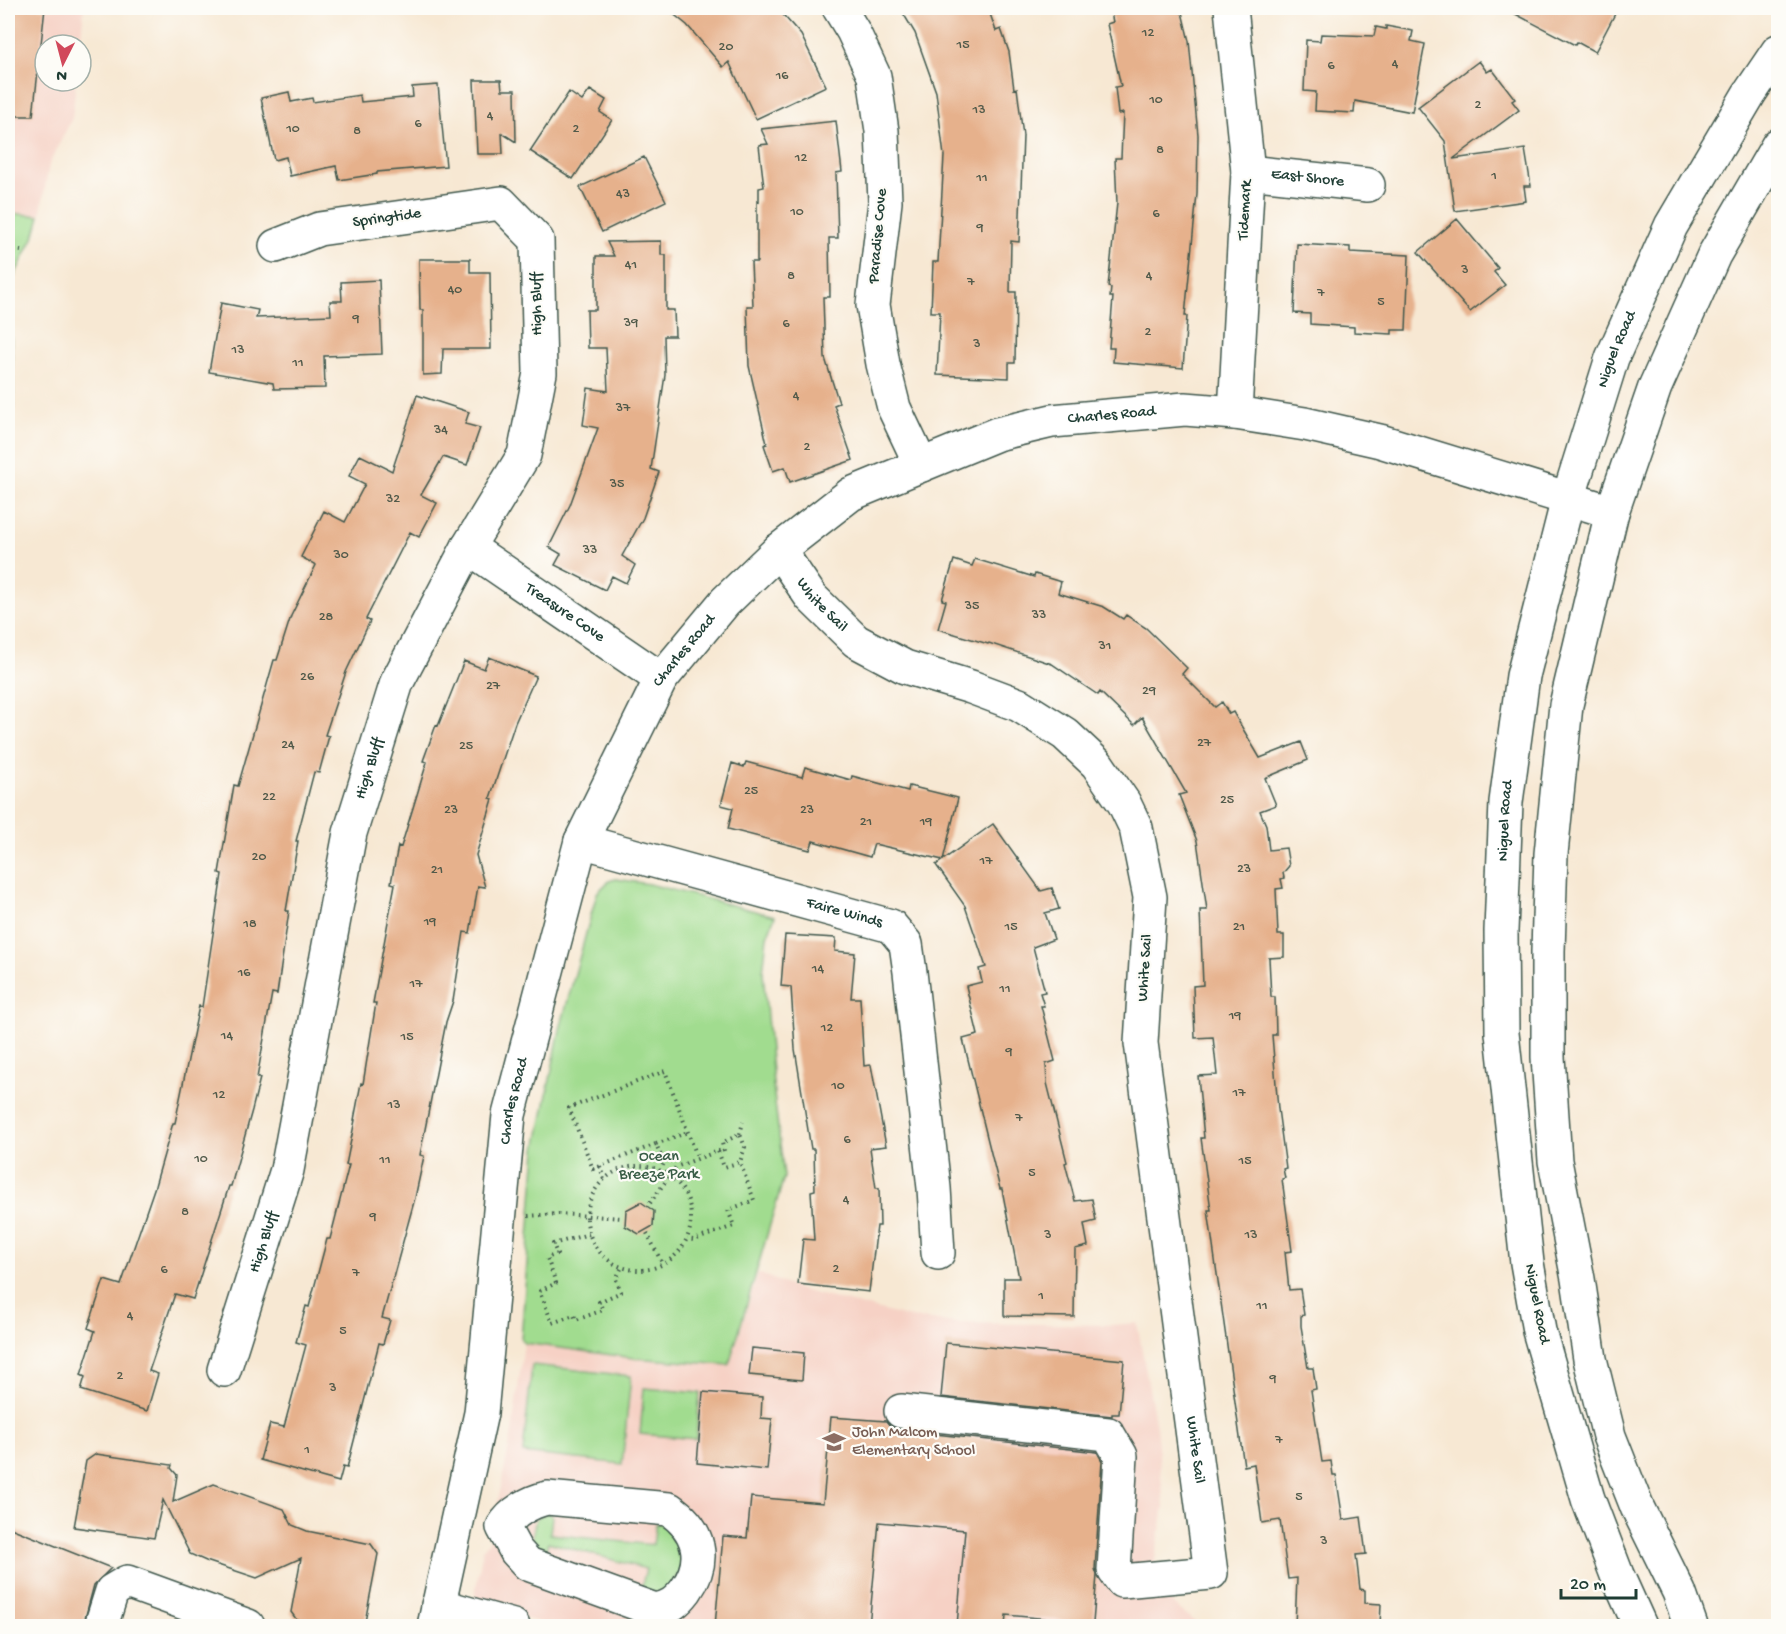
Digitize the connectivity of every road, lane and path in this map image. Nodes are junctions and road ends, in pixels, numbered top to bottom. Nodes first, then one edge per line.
1 (839, 8) edge
2 (1231, 8) edge
3 (1779, 51) edge
4 (1779, 145) edge
5 (1248, 172) junction
6 (1368, 185) dead end
7 (501, 203) joint
8 (276, 246) dead end
9 (8, 249) edge
10 (21, 251) dead end
11 (1235, 413) junction
12 (921, 465) junction
13 (1568, 499) junction
14 (1612, 512) junction
15 (468, 547) junction
16 (778, 550) junction
17 (661, 679) junction
18 (581, 841) junction
19 (743, 1122) dead end
20 (688, 1132) junction
21 (740, 1134) junction
22 (656, 1144) junction
23 (718, 1151) junction
24 (698, 1159) junction
25 (740, 1162) junction
26 (600, 1166) junction
27 (660, 1171) junction
28 (668, 1175) junction
29 (604, 1180) junction
30 (650, 1203) dead end
31 (527, 1216) dead end
32 (586, 1216) junction
33 (622, 1218) dead end
34 (647, 1233) dead end
35 (589, 1234) junction
36 (687, 1239) junction
37 (938, 1253) dead end
38 (663, 1265) junction
39 (622, 1267) junction
40 (224, 1370) dead end
41 (901, 1411) dead end
42 (457, 1521) junction
43 (503, 1527) junction
44 (447, 1615) edge
45 (101, 1626) edge
46 (248, 1626) edge
47 (513, 1626) edge
48 (1640, 1626) edge
49 (1691, 1626) edge

1 - 12 street, Paradise Cove
2 - 5 street, Tidemark
3 - 13 street, Niguel Road
4 - 14 street
5 - 6 street, East Shore
5 - 11 street, Tidemark
7 - 8 street, Springtide
7 - 15 street, High Bluff
9 - 10 path
11 - 12 street, Charles Road
11 - 13 street, Charles Road
12 - 16 street, Charles Road
13 - 14 street, Charles Road
13 - 48 street, Niguel Road
14 - 49 street
15 - 17 street, Treasure Cove
15 - 40 street, High Bluff
16 - 17 street, Charles Road
16 - 41 street, White Sail
17 - 18 street, Charles Road
18 - 37 street, Faire Winds
18 - 42 street, Charles Road
19 - 21 path
20 - 22 path
20 - 24 path
20 - 26 path
21 - 23 path
21 - 25 path
22 - 26 path
22 - 27 path
23 - 24 path
23 - 25 path
24 - 28 path
25 - 36 path
26 - 29 path
27 - 28 path
27 - 29 path
28 - 30 path
28 - 36 path
29 - 32 path
31 - 32 path
32 - 33 path
32 - 35 path
34 - 38 path
35 - 39 path
35 - 39 path
36 - 38 path
38 - 39 path
42 - 43 street
42 - 44 street, Charles Road
43 - 43 street
44 - 47 street
45 - 46 street

